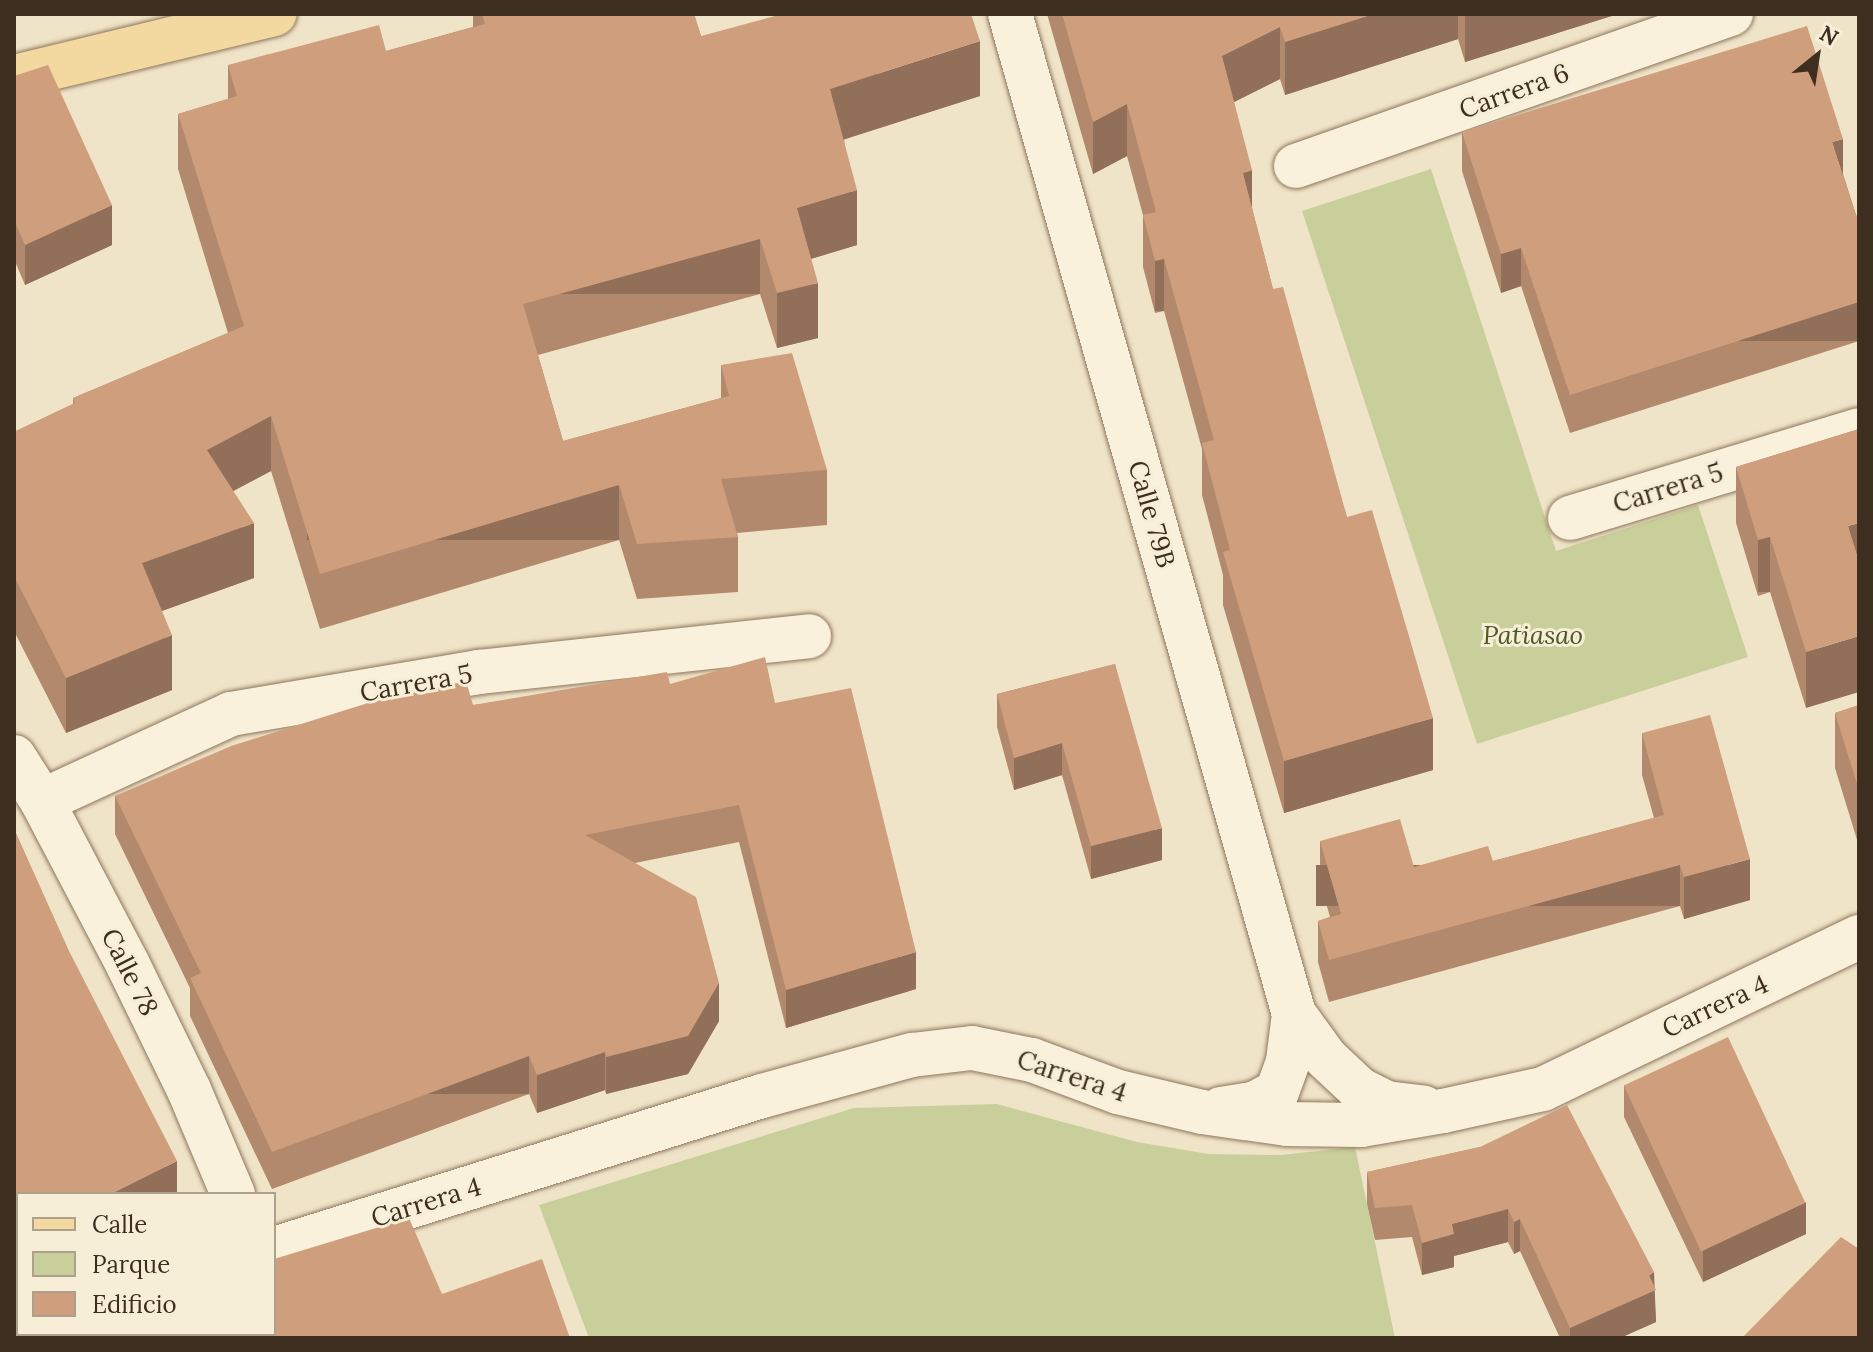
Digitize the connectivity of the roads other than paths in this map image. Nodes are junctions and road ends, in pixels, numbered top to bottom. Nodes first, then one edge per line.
1 (274, 14) edge
2 (1010, 14) edge
3 (1731, 14) edge
4 (14, 77) edge
5 (1296, 166) dead end
6 (1859, 430) edge
7 (1570, 518) dead end
8 (809, 636) dead end
9 (14, 757) edge
10 (42, 801) junction
11 (1859, 937) edge
12 (1294, 1014) junction
13 (1443, 1111) junction
14 (1202, 1112) junction
15 (232, 1192) edge
16 (276, 1248) edge

1 - 4 main road
2 - 12 street, Calle 79B
3 - 5 street, Carrera 6
6 - 7 street, Carrera 5
8 - 10 street, Carrera 5
9 - 10 street, Calle 78
10 - 15 street, Calle 78
11 - 13 street, Carrera 4
12 - 13 street, Calle 79B
12 - 14 street, Calle 79B
13 - 14 street, Carrera 4
14 - 16 street, Carrera 4

